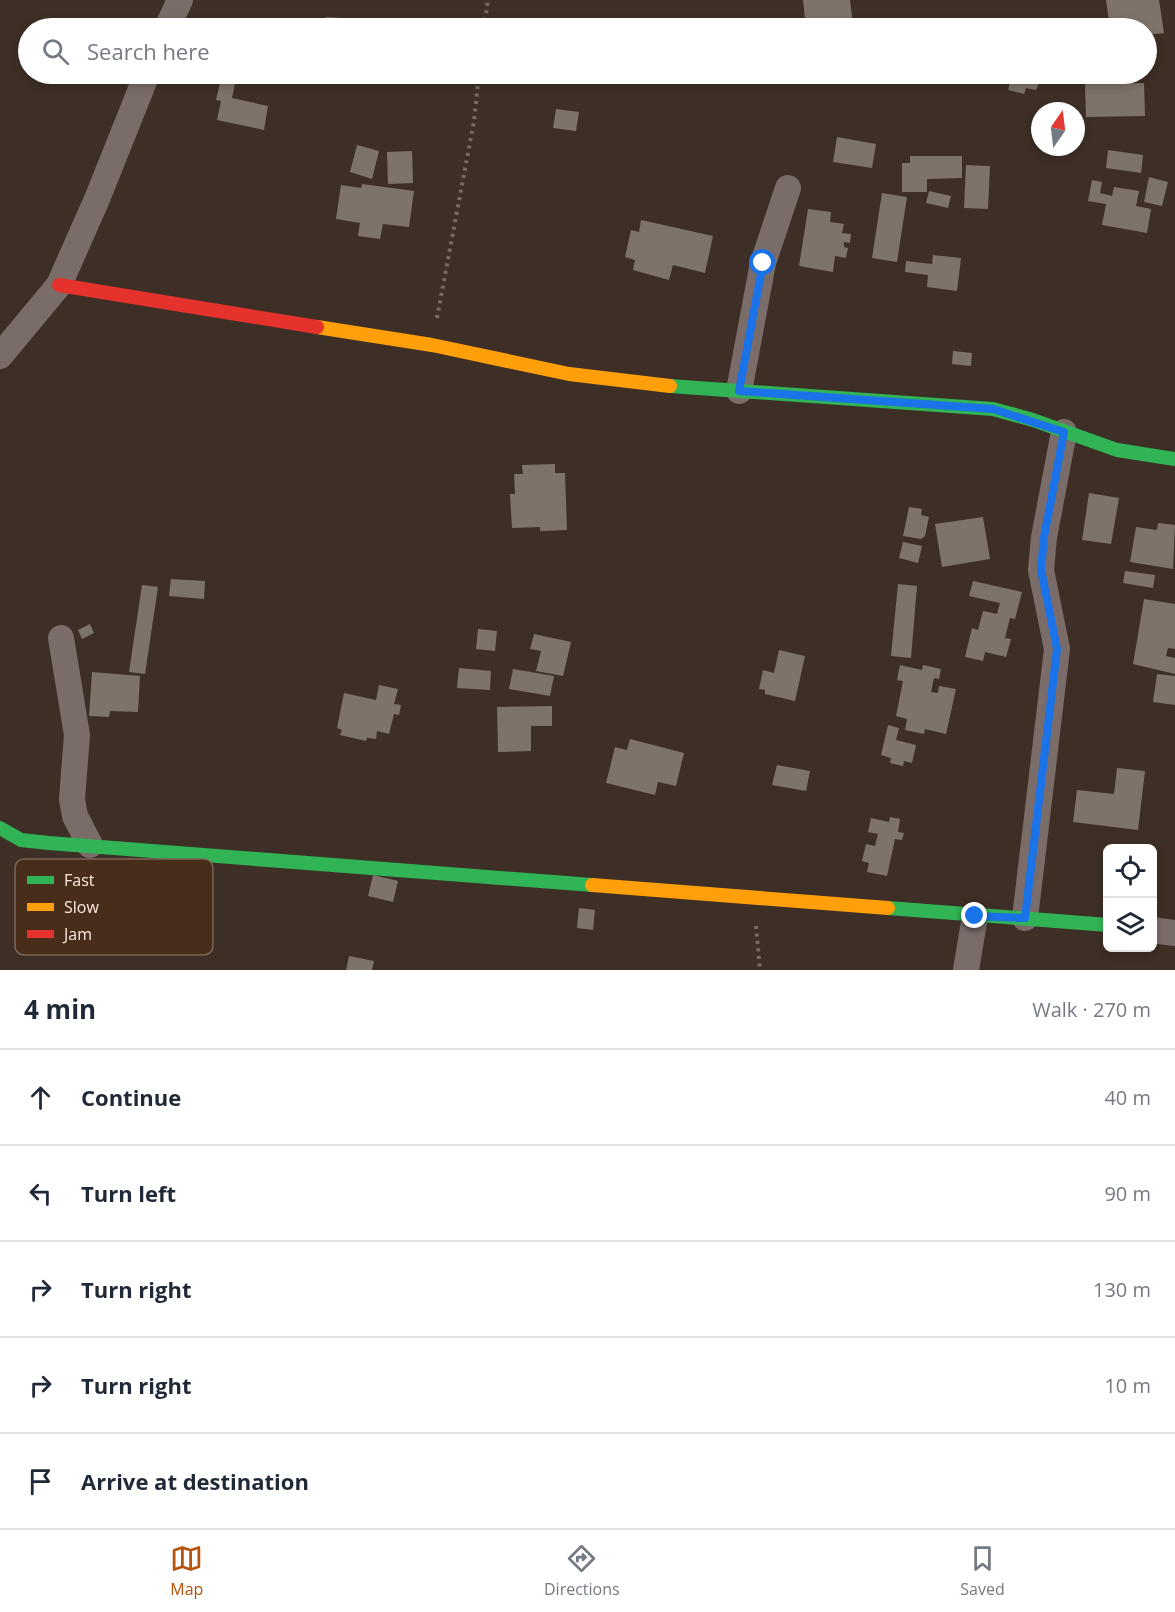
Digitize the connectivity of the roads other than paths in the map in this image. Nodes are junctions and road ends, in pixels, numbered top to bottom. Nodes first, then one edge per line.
1 (180, 0) edge
2 (172, 18) edge
3 (143, 84) edge
4 (788, 188) dead end
5 (59, 285) junction
6 (0, 356) edge
7 (739, 391) junction
8 (1064, 432) junction
9 (1175, 459) edge
10 (61, 638) dead end
11 (0, 828) edge
12 (90, 845) junction
13 (975, 916) junction
14 (1025, 918) junction
15 (1103, 925) edge
16 (1157, 931) edge
17 (1175, 933) edge
18 (966, 970) edge

1 - 2 street
3 - 5 street
4 - 7 street
5 - 6 street
5 - 7 street
7 - 8 street
8 - 9 street
8 - 14 street
10 - 12 street
11 - 12 street
12 - 13 street
13 - 14 street
13 - 18 street
14 - 15 street
16 - 17 street

